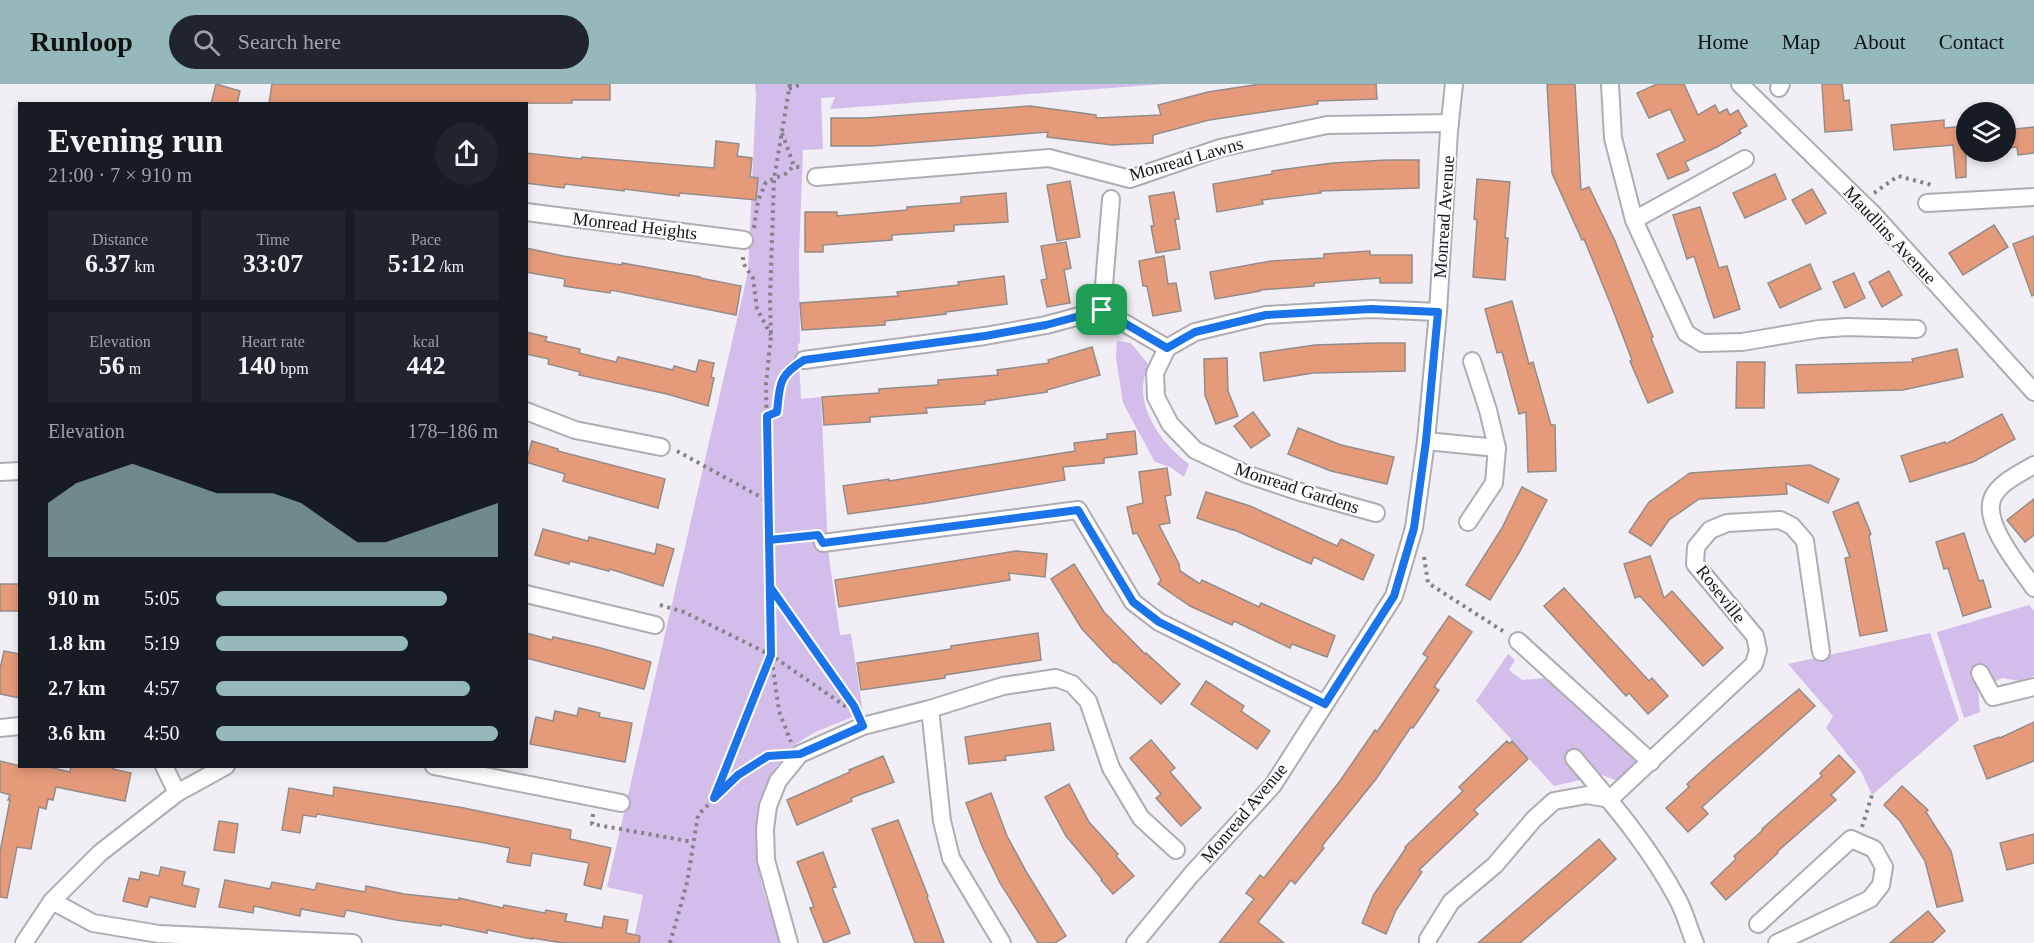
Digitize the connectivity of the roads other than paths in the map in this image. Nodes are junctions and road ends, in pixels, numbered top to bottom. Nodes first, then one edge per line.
1 (1454, 84) edge
2 (1610, 84) edge
3 (1740, 84) edge
4 (1450, 123) junction
5 (1745, 159) dead end
6 (816, 177) road end
7 (2034, 197) edge
8 (1111, 199) dead end
9 (1927, 202) dead end
10 (528, 212) edge
11 (1634, 220) junction
12 (744, 246) road end
13 (1102, 310) junction
14 (1438, 312) junction
15 (1917, 329) dead end
16 (1167, 348) junction
17 (804, 360) road end
18 (1472, 361) dead end
19 (2034, 392) edge
20 (528, 412) edge
21 (1426, 441) junction
22 (662, 447) road end
23 (1497, 448) junction
24 (2034, 465) edge
25 (18, 471) edge
26 (0, 472) edge
27 (1376, 513) dead end
28 (1467, 522) dead end
29 (823, 543) road end
30 (2034, 588) edge
31 (528, 594) edge
32 (655, 625) dead end
33 (1518, 641) road end
34 (1821, 652) dead end
35 (1980, 673) dead end
36 (2034, 687) edge
37 (1325, 704) junction
38 (930, 709) junction
39 (18, 726) edge
40 (0, 728) edge
41 (1574, 758) dead end
42 (1651, 762) junction
43 (165, 768) edge
44 (222, 768) edge
45 (444, 768) edge
46 (177, 793) junction
47 (1610, 799) junction
48 (621, 802) dead end
49 (1176, 850) dead end
50 (52, 901) junction
51 (1758, 924) dead end
52 (217, 940) edge
53 (24, 943) edge
54 (353, 943) edge
55 (789, 943) edge
56 (1002, 943) edge
57 (1135, 943) edge
58 (1428, 943) edge
59 (1695, 943) edge
60 (1778, 943) edge

1 - 4 street, Monread Avenue
2 - 11 street
3 - 19 street, Maudlins Avenue
4 - 6 street, Monread Lawns
4 - 14 street, Monread Avenue
5 - 11 street
7 - 9 street
8 - 13 street
10 - 12 street, Monread Heights
11 - 15 street
13 - 16 street
13 - 17 street
14 - 16 street
14 - 21 street, Monread Avenue
16 - 27 street, Monread Gardens
18 - 23 street
20 - 22 street
21 - 23 street
21 - 37 street, Monread Avenue
23 - 28 street
24 - 30 street
25 - 26 street
29 - 37 street
31 - 32 street
33 - 42 street
34 - 42 street, Roseville
35 - 36 street
37 - 57 street, Monread Avenue
38 - 49 street
38 - 55 street
38 - 56 street
39 - 40 street
41 - 47 street
42 - 47 street, Roseville
43 - 46 street
44 - 46 street
45 - 48 street
46 - 50 street
47 - 58 street
47 - 59 street
50 - 52 street
50 - 53 street
51 - 60 street
52 - 54 street

